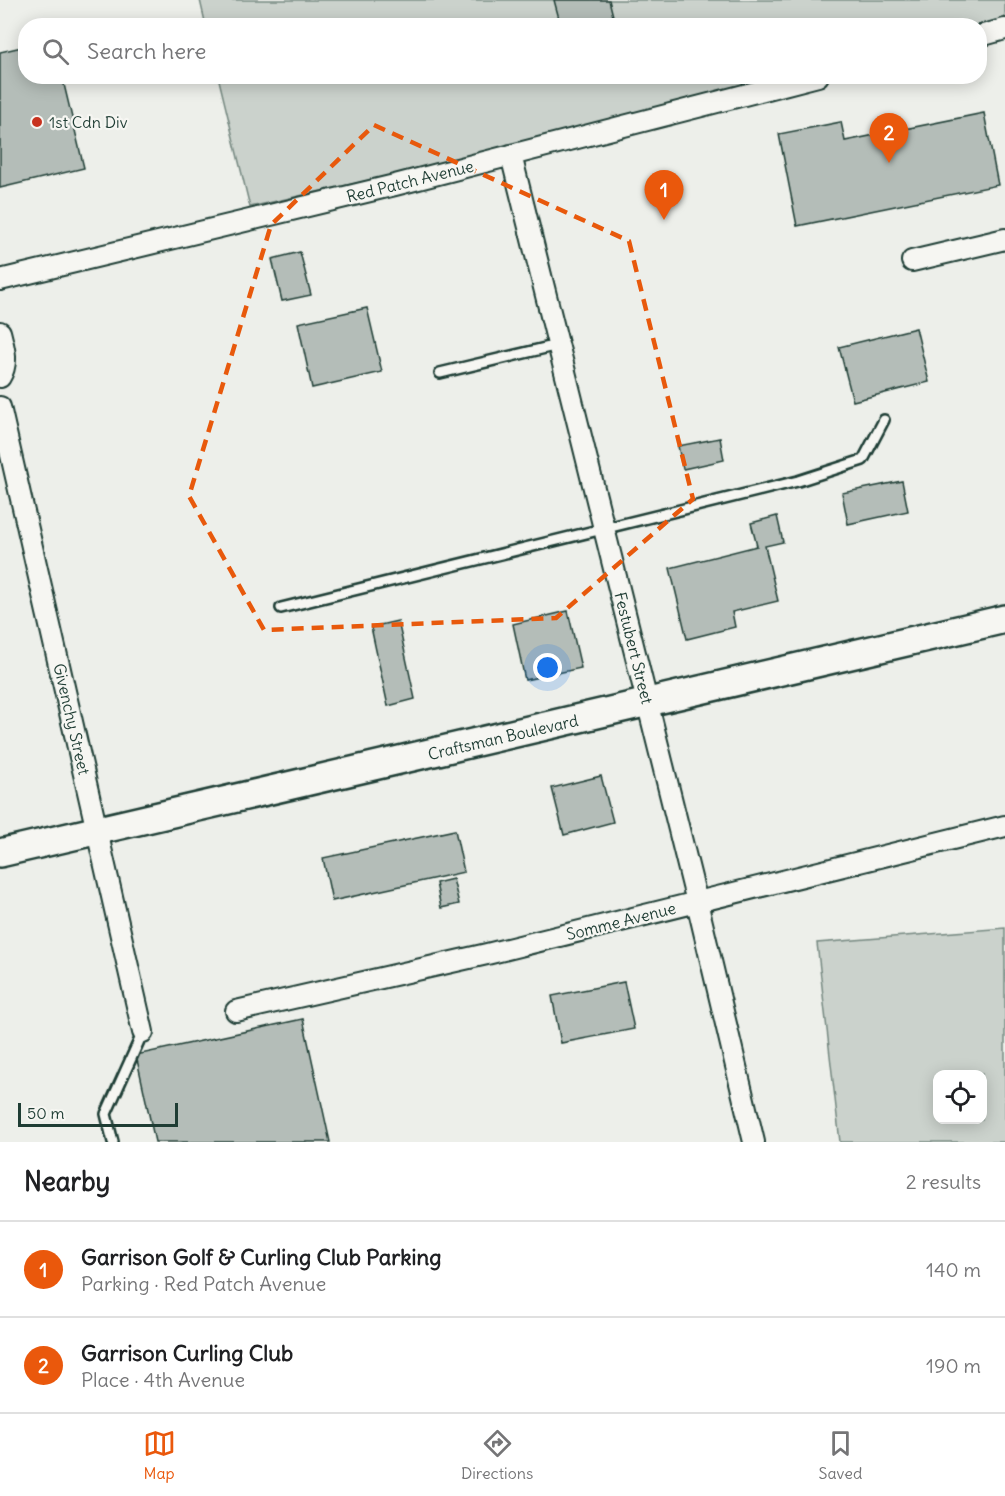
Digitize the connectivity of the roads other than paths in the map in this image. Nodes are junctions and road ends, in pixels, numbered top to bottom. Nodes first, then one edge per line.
1 (1005, 29) edge
2 (987, 34) edge
3 (787, 84) edge
4 (511, 155) junction
5 (1005, 239) edge
6 (912, 261) dead end
7 (0, 280) edge
8 (0, 332) edge
9 (558, 345) junction
10 (440, 373) dead end
11 (0, 377) edge
12 (0, 407) edge
13 (884, 420) dead end
14 (604, 529) junction
15 (281, 608) dead end
16 (1005, 619) edge
17 (647, 703) junction
18 (1005, 825) edge
19 (98, 830) junction
20 (0, 853) edge
21 (697, 902) junction
22 (236, 1011) dead end
23 (143, 1032) joint
24 (113, 1142) edge
25 (754, 1142) edge

1 - 2 street
3 - 4 street, Red Patch Avenue
4 - 7 street, Red Patch Avenue
4 - 9 street, Festubert Street
5 - 6 street
8 - 11 street
9 - 10 lane
9 - 14 street, Festubert Street
12 - 19 street, Givenchy Street
13 - 14 lane
14 - 15 lane
14 - 17 street, Festubert Street
16 - 17 street, Craftsman Boulevard
17 - 19 street, Craftsman Boulevard
17 - 21 street, Festubert Street
18 - 21 street, Somme Avenue
19 - 20 street, Craftsman Boulevard
19 - 23 street, Givenchy Street
21 - 22 street, Somme Avenue
21 - 25 street, Festubert Street
23 - 24 lane

